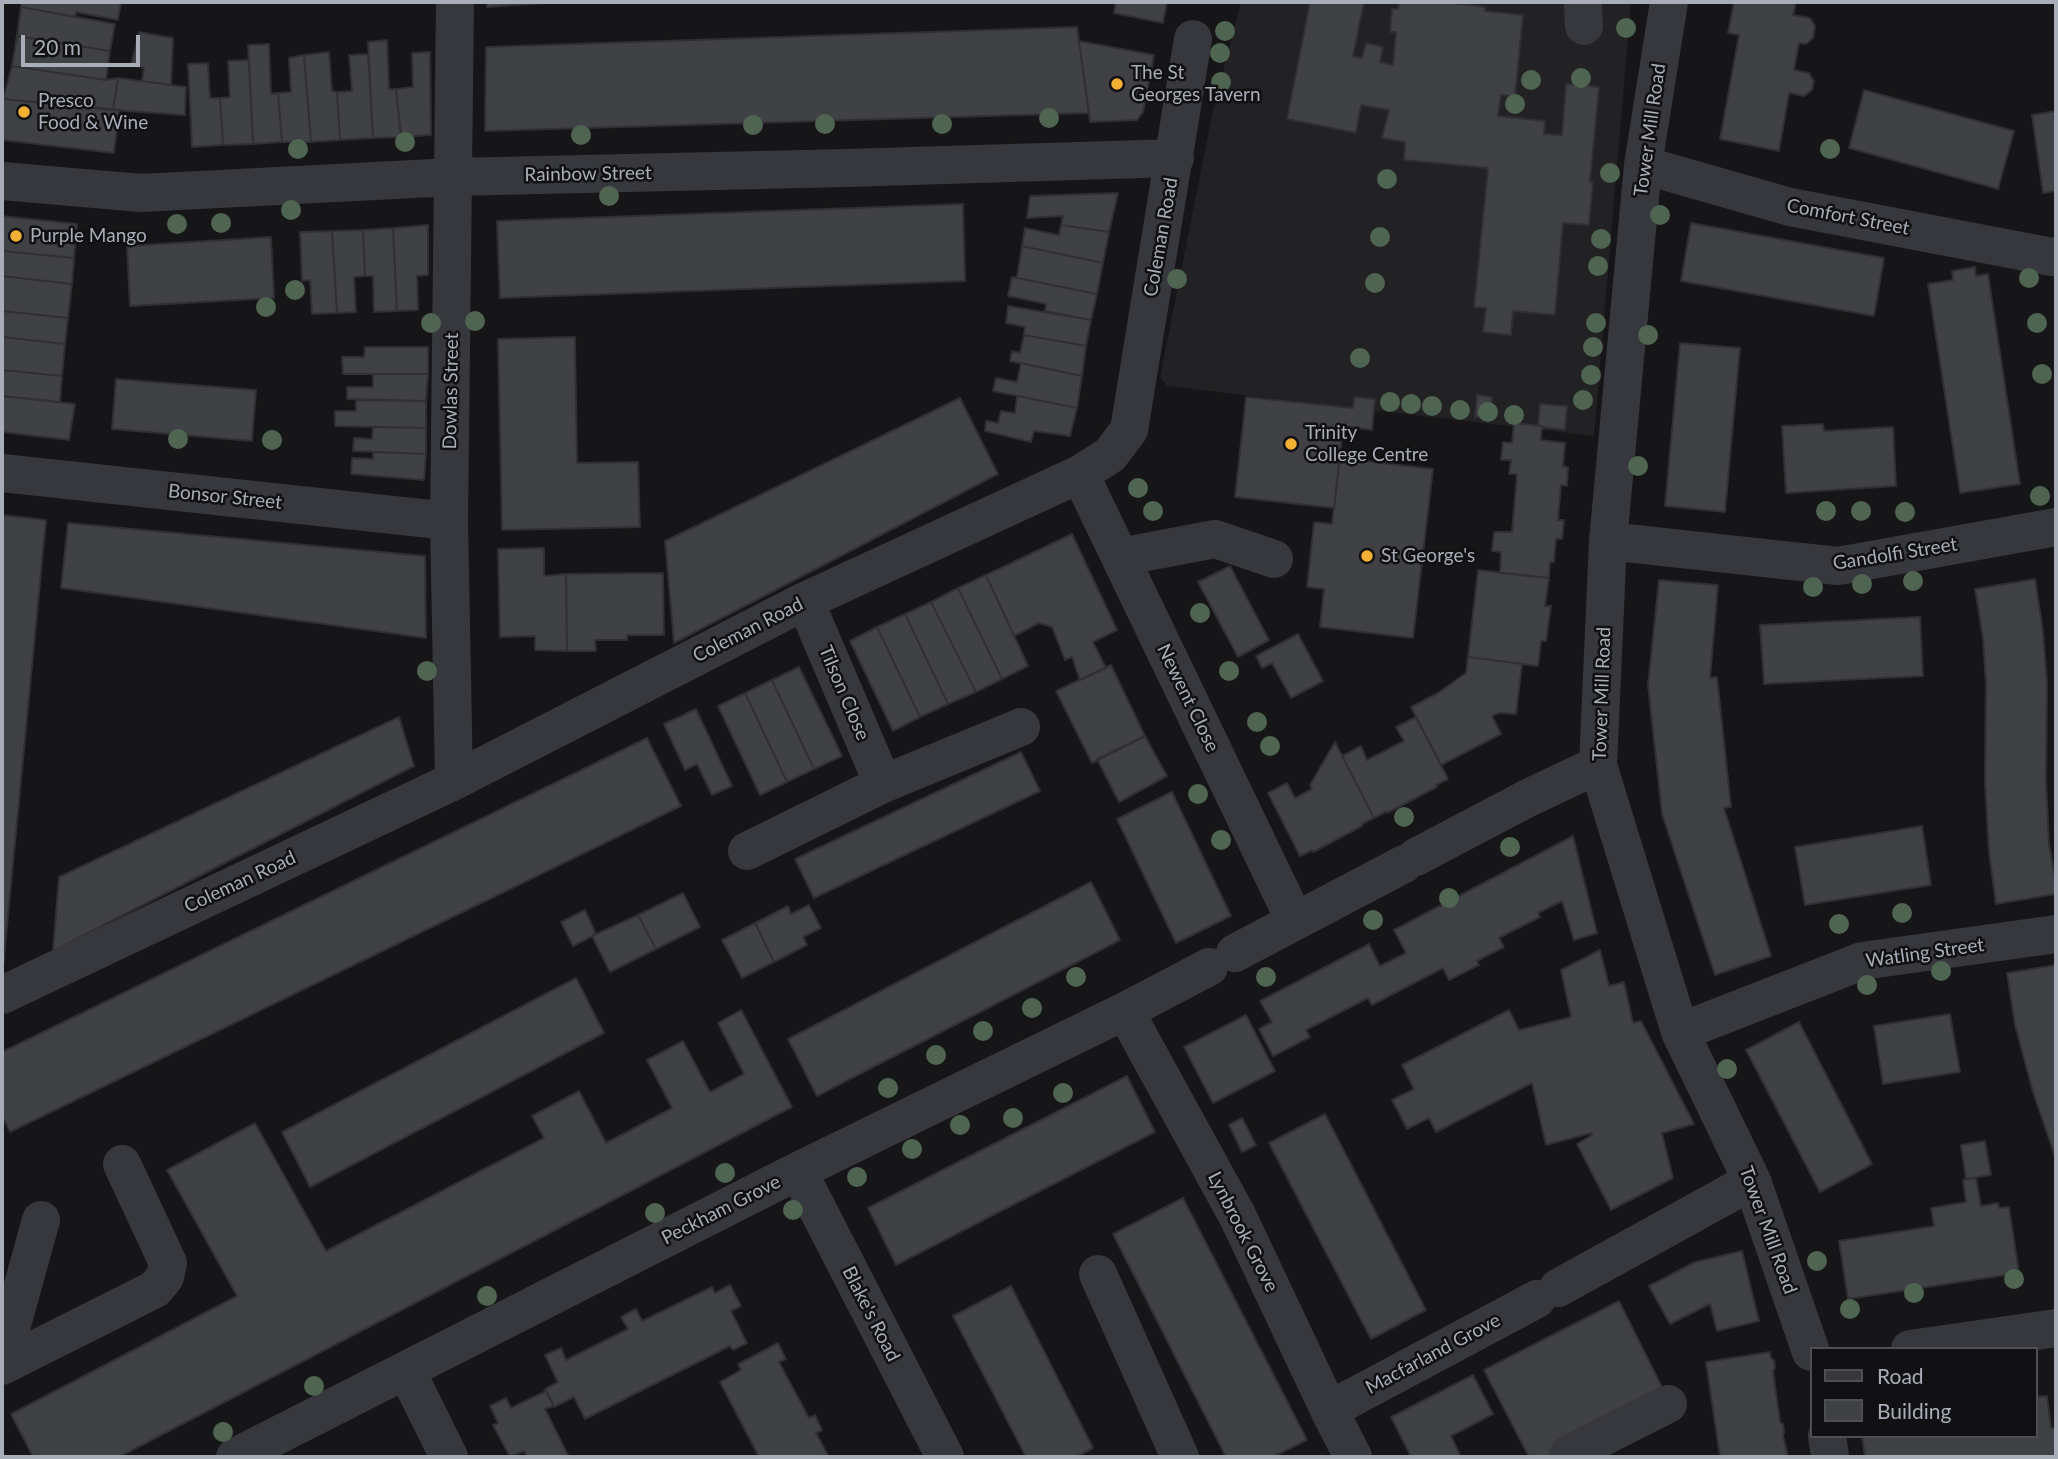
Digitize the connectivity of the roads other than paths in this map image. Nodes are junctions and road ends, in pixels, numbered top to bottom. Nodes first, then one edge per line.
1 (455, 2) edge
2 (1669, 2) edge
3 (1193, 38) dead end
4 (1175, 158) junction
5 (1643, 165) junction
6 (453, 177) junction
7 (2, 181) edge
8 (2055, 266) edge
9 (2, 473) edge
10 (1080, 474) junction
11 (449, 521) junction
12 (2056, 527) edge
13 (1608, 541) junction
14 (1120, 557) junction
15 (1274, 559) dead end
16 (805, 601) junction
17 (1021, 727) dead end
18 (1598, 765) junction
19 (454, 781) junction
20 (883, 784) junction
21 (747, 851) dead end
22 (1296, 921) junction
23 (2056, 934) edge
24 (2, 996) edge
25 (1125, 1011) junction
26 (1680, 1032) junction
27 (122, 1164) dead end
28 (798, 1171) junction
29 (1752, 1181) junction
30 (41, 1220) dead end
31 (1098, 1275) dead end
32 (2056, 1328) edge
33 (1924, 1347) edge
34 (1810, 1349) edge
35 (2, 1364) edge
36 (406, 1370) junction
37 (1668, 1404) dead end
38 (1329, 1410) junction
39 (1827, 1438) edge
40 (235, 1457) edge
41 (449, 1457) edge
42 (945, 1457) edge
43 (1180, 1457) edge
44 (1353, 1457) edge
45 (1567, 1457) edge
46 (1830, 1457) edge

1 - 6 street, Dowlas Street
2 - 5 street, Tower Mill Road
3 - 4 street, Coleman Road
4 - 6 street, Rainbow Street
4 - 10 street, Coleman Road
5 - 8 street, Comfort Street
5 - 13 street, Tower Mill Road
6 - 7 street, Rainbow Street
6 - 11 street, Dowlas Street
9 - 11 street, Bonsor Street
10 - 14 street, Newent Close
10 - 16 street, Coleman Road
11 - 19 street, Dowlas Street
12 - 13 street, Gandolfi Street
13 - 18 street, Tower Mill Road
14 - 15 street
14 - 22 street, Newent Close
16 - 19 street, Coleman Road
16 - 20 street, Tilson Close
17 - 20 street
18 - 22 street
18 - 26 street, Tower Mill Road
19 - 24 street, Coleman Road
20 - 21 street
22 - 25 street, Peckham Grove
23 - 26 street, Watling Street
25 - 28 street, Peckham Grove
25 - 38 street, Lynbrook Grove
26 - 29 street, Tower Mill Road
27 - 35 street
28 - 36 street, Peckham Grove
28 - 42 street, Blake's Road
29 - 34 street, Tower Mill Road
29 - 38 street, Macfarland Grove
30 - 35 street
31 - 43 street
32 - 33 street
36 - 40 street, Peckham Grove
36 - 41 street
37 - 45 street
38 - 44 street, Lynbrook Grove
39 - 46 street

